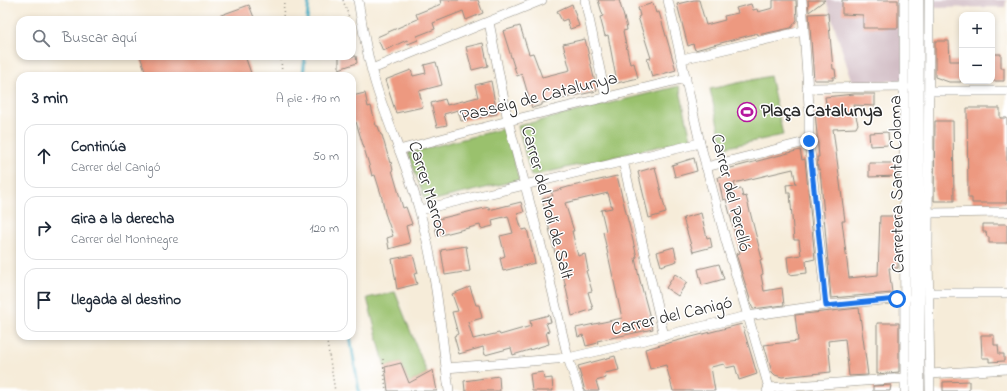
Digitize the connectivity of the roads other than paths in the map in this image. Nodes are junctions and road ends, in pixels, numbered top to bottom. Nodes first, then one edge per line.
1 (358, 0) edge
2 (542, 0) edge
3 (585, 0) edge
4 (668, 0) edge
5 (802, 0) edge
6 (904, 0) edge
7 (916, 0) edge
8 (928, 0) edge
9 (489, 22) junction
10 (803, 30) junction
11 (682, 59) junction
12 (372, 69) junction
13 (686, 78) junction
14 (905, 87) junction
15 (807, 88) junction
16 (929, 91) junction
17 (1007, 91) edge
18 (606, 98) junction
19 (508, 121) junction
20 (809, 141) junction
21 (700, 143) junction
22 (399, 150) junction
23 (623, 161) junction
24 (706, 167) junction
25 (525, 184) junction
26 (420, 210) junction
27 (1007, 212) edge
28 (929, 213) junction
29 (929, 293) junction
30 (1007, 293) edge
31 (906, 298) junction
32 (826, 306) junction
33 (748, 316) junction
34 (664, 336) junction
35 (568, 358) junction
36 (446, 368) junction
37 (1007, 369) edge
38 (930, 374) junction
39 (905, 378) junction
40 (769, 390) edge
41 (449, 391) edge
42 (579, 391) edge
43 (905, 391) edge
44 (917, 391) edge
45 (930, 391) edge

1 - 12 street, Carrer Marroc
2 - 9 street
3 - 18 street
4 - 11 street, Carrer del Perelló
5 - 10 street
6 - 14 street, Carretera Santa Coloma
7 - 44 main road, Carretera Santa Coloma
8 - 16 street
9 - 12 street
9 - 19 street, Carrer del Molí de Salt
10 - 11 street
10 - 15 street
11 - 13 street, Carrer del Perelló
12 - 22 street, Carrer Marroc
13 - 18 street, Passeig de Catalunya
13 - 21 street, Carrer del Perelló
14 - 15 street
14 - 31 street, Carretera Santa Coloma
15 - 20 street
16 - 17 street
16 - 28 street
18 - 19 street, Passeig de Catalunya
19 - 22 street, Passeig de Catalunya
19 - 25 street, Carrer del Molí de Salt
20 - 24 street
20 - 32 street
21 - 23 street
21 - 24 street, Carrer del Perelló
22 - 26 street, Carrer Marroc
23 - 25 street
23 - 34 street
24 - 33 street, Carrer del Perelló
25 - 26 street
25 - 35 street, Carrer del Molí de Salt
26 - 36 street, Carrer Marroc
27 - 28 street
28 - 29 street
29 - 30 street
29 - 38 street
31 - 32 street, Carrer del Canigó
31 - 39 street, Carretera Santa Coloma
32 - 33 street, Carrer del Canigó
33 - 34 street, Carrer del Canigó
33 - 40 street, Carrer del Perelló
34 - 35 street, Carrer del Canigó
35 - 36 street, Carrer del Canigó
35 - 42 street, Carrer del Molí de Salt
36 - 41 street, Carrer Marroc
37 - 38 street
38 - 45 street
39 - 40 street
39 - 43 street, Carretera Santa Coloma

